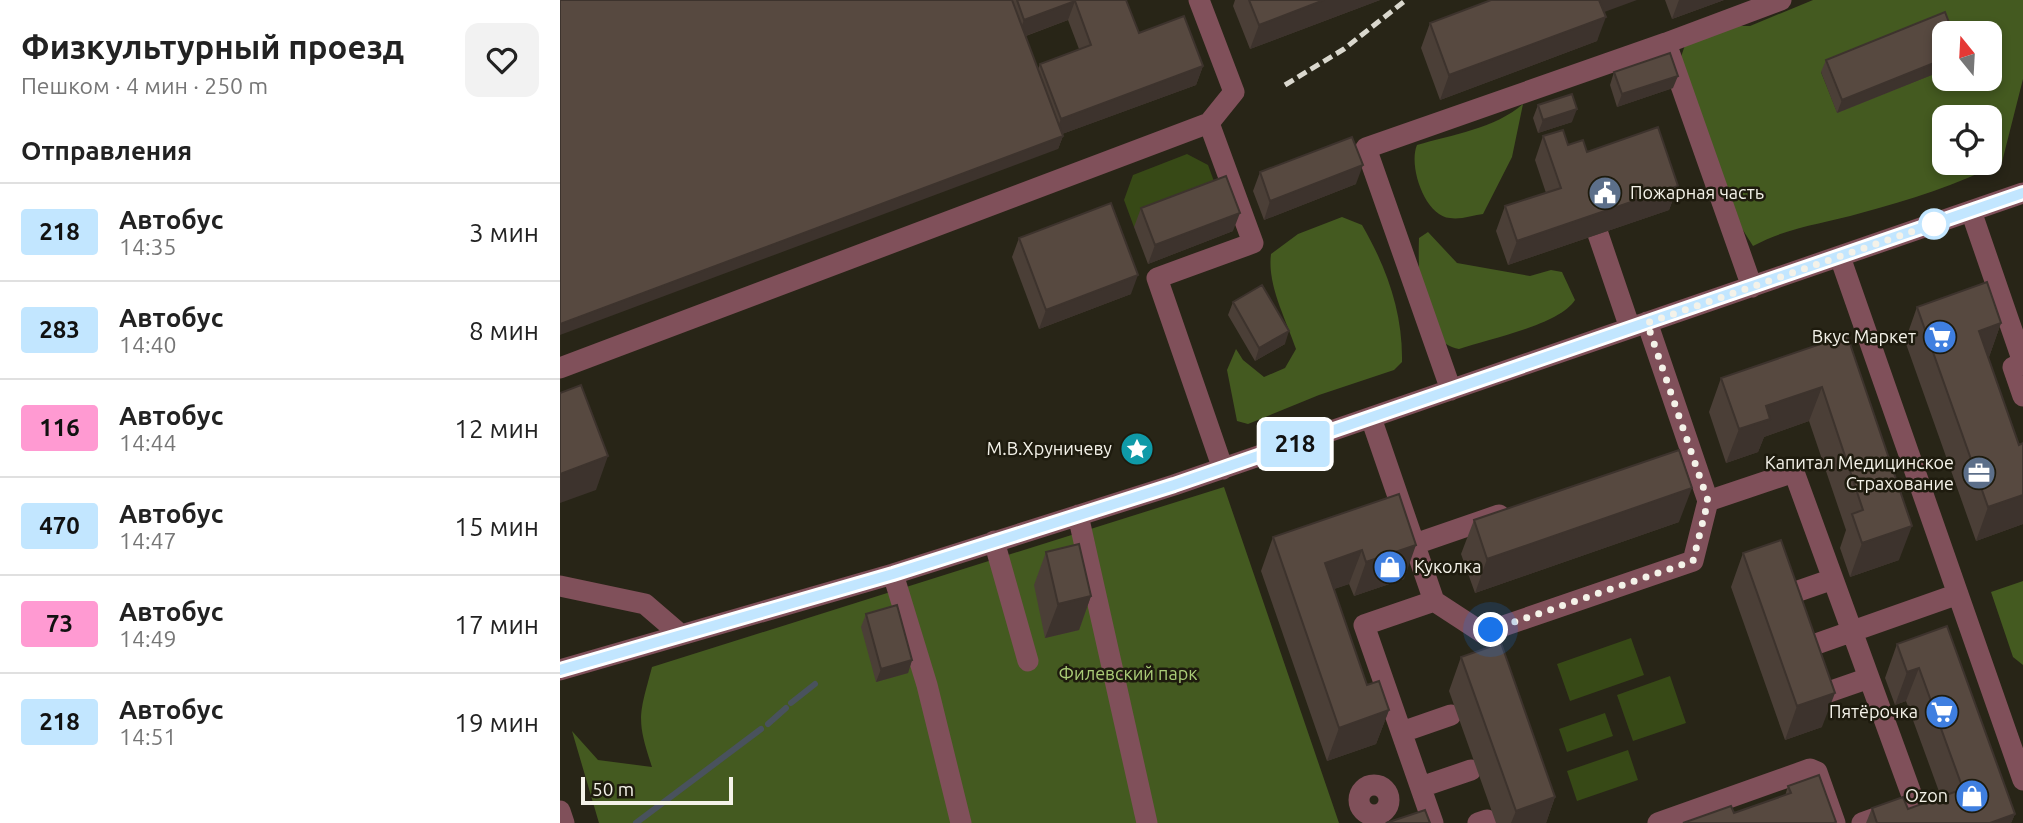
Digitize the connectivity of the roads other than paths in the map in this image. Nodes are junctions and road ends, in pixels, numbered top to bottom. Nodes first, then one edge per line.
1 (1199, 0) edge
2 (1781, 0) edge
3 (1666, 43) junction
4 (1209, 123) junction
5 (2023, 193) edge
6 (1971, 211) junction
7 (1598, 234) edge
8 (1840, 257) junction
9 (1752, 287) junction
10 (1639, 325) junction
11 (2023, 363) edge
12 (560, 368) edge
13 (1451, 390) junction
14 (2023, 396) edge
15 (1371, 418) junction
16 (1690, 449) junction
17 (1664, 458) edge
18 (1223, 469) junction
19 (1708, 501) junction
20 (1520, 508) edge
21 (1078, 515) junction
22 (994, 541) junction
23 (1415, 544) junction
24 (893, 574) junction
25 (1833, 579) junction
26 (560, 586) edge
27 (1958, 594) junction
28 (1784, 596) edge
29 (1434, 601) junction
30 (1852, 632) junction
31 (681, 635) junction
32 (1802, 649) edge
33 (1028, 661) dead end
34 (560, 670) edge
35 (1869, 678) junction
36 (1820, 695) edge
37 (1451, 715) dead end
38 (1402, 733) junction
39 (1471, 770) dead end
40 (2023, 780) edge
41 (1420, 786) junction
42 (1388, 795) dead end
43 (560, 811) edge
44 (564, 823) edge
45 (961, 823) edge
46 (1147, 823) edge
47 (1433, 823) edge
48 (1658, 823) edge
49 (1835, 823) edge
50 (1862, 823) edge

1 - 4 street
2 - 3 street
3 - 9 street
3 - 13 street
4 - 12 street
4 - 18 street
5 - 6 street
6 - 8 street
6 - 11 street
7 - 10 street
8 - 9 street
8 - 27 street
9 - 10 street
10 - 13 street
10 - 16 street
11 - 14 street
13 - 15 street
15 - 18 street
15 - 23 street
16 - 17 street
16 - 19 street
18 - 21 street
19 - 25 street
19 - 29 street
20 - 23 street
21 - 22 street
21 - 46 street
22 - 24 street
22 - 33 street
23 - 29 street
24 - 31 street
24 - 45 street
25 - 28 street
25 - 30 street
26 - 31 street
27 - 30 street
27 - 40 street
29 - 38 street
30 - 32 street
30 - 35 street
31 - 34 street
35 - 36 street
35 - 50 street
37 - 38 street
38 - 41 street
39 - 41 street
41 - 42 street
41 - 47 street
43 - 44 street
48 - 49 street

